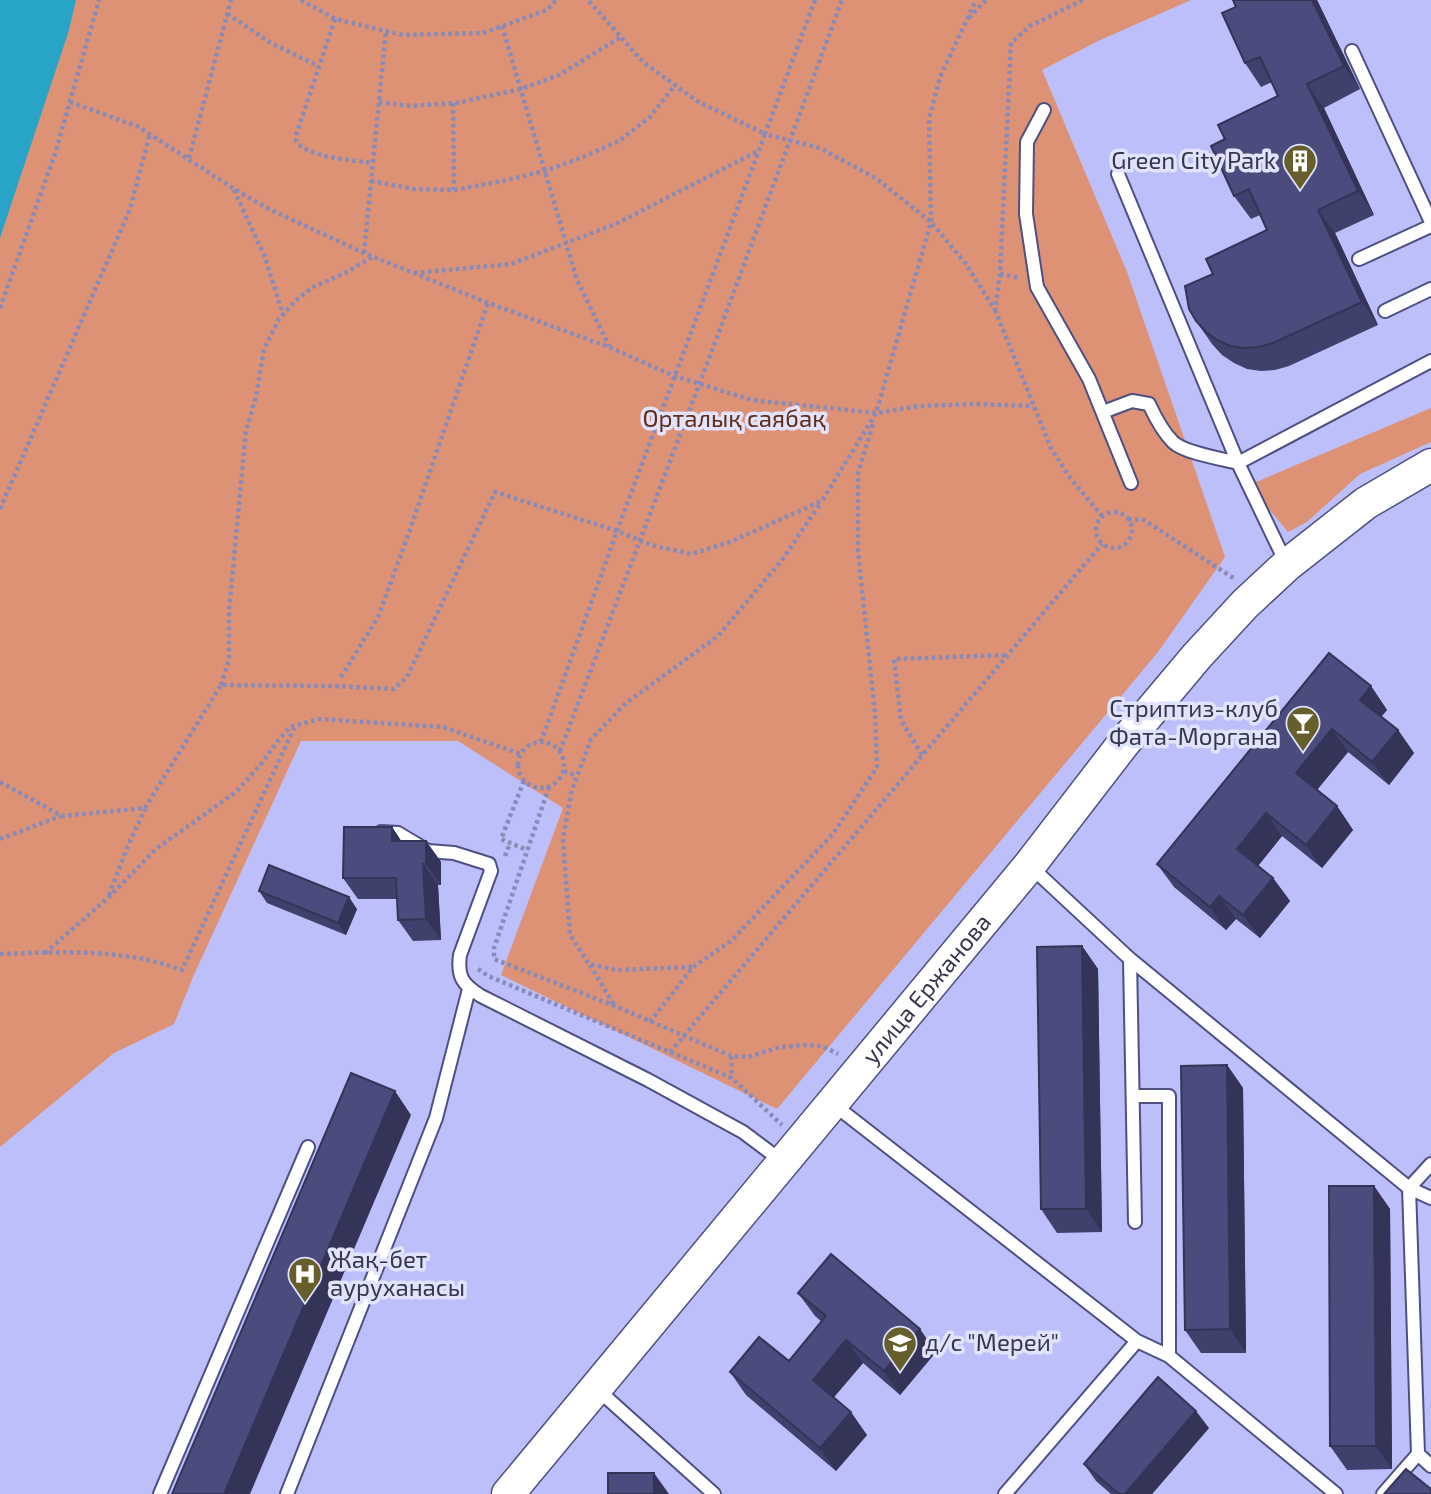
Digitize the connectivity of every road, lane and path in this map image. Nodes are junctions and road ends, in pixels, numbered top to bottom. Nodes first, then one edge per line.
1 (99, 0) edge
2 (231, 0) edge
3 (300, 0) edge
4 (556, 0) edge
5 (588, 0) edge
6 (816, 0) edge
7 (842, 0) edge
8 (976, 0) edge
9 (986, 0) edge
10 (1083, 0) edge
11 (227, 14) junction
12 (335, 19) junction
13 (966, 21) junction
14 (502, 26) junction
15 (386, 30) junction
16 (621, 37) junction
17 (1352, 51) dead end
18 (318, 66) dead end
19 (676, 85) junction
20 (520, 89) junction
21 (70, 102) junction
22 (379, 102) junction
23 (453, 103) junction
24 (1044, 110) dead end
25 (150, 134) junction
26 (765, 134) junction
27 (790, 141) junction
28 (758, 151) junction
29 (189, 159) junction
30 (373, 163) junction
31 (545, 171) junction
32 (1118, 174) dead end
33 (371, 181) junction
34 (234, 189) junction
35 (454, 190) junction
36 (931, 222) junction
37 (1431, 224) edge
38 (566, 243) junction
39 (364, 253) junction
40 (373, 256) junction
41 (1359, 259) dead end
42 (413, 273) junction
43 (1431, 289) edge
44 (488, 303) junction
45 (0, 308) edge
46 (995, 310) junction
47 (1385, 311) dead end
48 (283, 315) junction
49 (609, 346) junction
50 (1431, 361) edge
51 (674, 376) junction
52 (700, 384) junction
53 (1033, 406) junction
54 (1102, 411) junction
55 (876, 413) junction
56 (1238, 463) junction
57 (1431, 465) edge
58 (1131, 483) dead end
59 (822, 502) junction
60 (0, 509) edge
61 (1102, 516) junction
62 (1128, 519) junction
63 (617, 531) junction
64 (640, 541) junction
65 (1102, 544) junction
66 (1287, 565) junction
67 (1237, 581) dead end
68 (1008, 655) junction
69 (341, 677) dead end
70 (221, 685) junction
71 (295, 726) junction
72 (541, 742) junction
73 (560, 751) junction
74 (521, 754) junction
75 (922, 755) junction
76 (564, 771) junction
77 (577, 776) junction
78 (524, 781) junction
79 (0, 782) edge
80 (549, 787) junction
81 (145, 808) junction
82 (62, 816) junction
83 (373, 832) edge
84 (0, 839) edge
85 (509, 843) junction
86 (527, 850) junction
87 (1030, 866) junction
88 (501, 867) dead end
89 (108, 897) junction
90 (46, 953) junction
91 (0, 954) edge
92 (1130, 959) junction
93 (473, 962) dead end
94 (589, 964) junction
95 (693, 967) junction
96 (469, 989) junction
97 (615, 1006) junction
98 (650, 1022) junction
99 (683, 1037) junction
100 (670, 1052) junction
101 (838, 1053) dead end
102 (731, 1056) junction
103 (732, 1078) junction
104 (1133, 1096) junction
105 (832, 1103) junction
106 (308, 1147) dead end
107 (792, 1152) junction
108 (1431, 1164) edge
109 (1409, 1188) junction
110 (1431, 1198) edge
111 (1135, 1222) dead end
112 (1138, 1341) junction
113 (1169, 1356) junction
114 (597, 1389) junction
115 (1418, 1454) junction
116 (1431, 1466) edge
117 (699, 1487) edge
118 (1008, 1493) edge
119 (160, 1494) edge
120 (286, 1494) edge
121 (508, 1494) edge
122 (714, 1494) edge
123 (1336, 1494) edge
124 (1383, 1494) edge

1 - 21 path
2 - 11 path
3 - 12 path
4 - 14 path
5 - 16 path
6 - 26 path
7 - 27 path
8 - 13 path
9 - 13 path
10 - 46 path
11 - 18 path
11 - 29 path
12 - 15 path
12 - 30 path
13 - 36 path
14 - 15 path
14 - 20 path
15 - 22 path
16 - 19 path
16 - 20 path
17 - 37 lane
19 - 26 path
19 - 31 path
20 - 23 path
20 - 31 path
21 - 25 path
21 - 45 path
22 - 23 path
22 - 30 path
23 - 35 path
24 - 54 lane
25 - 29 path
25 - 60 path
26 - 27 path
26 - 28 path
27 - 36 path
27 - 52 path
28 - 38 path
28 - 51 path
29 - 34 path
30 - 33 path
31 - 35 path
31 - 38 path
32 - 56 lane
33 - 35 path
33 - 39 path
34 - 39 path
34 - 48 path
36 - 46 path
36 - 55 path
37 - 41 lane
38 - 42 path
38 - 49 path
39 - 40 path
40 - 42 path
40 - 48 path
42 - 44 path
43 - 47 lane
44 - 49 path
44 - 69 path
46 - 53 path
48 - 70 path
49 - 51 path
50 - 56 lane
51 - 52 path
51 - 63 path
52 - 55 path
52 - 64 path
53 - 55 path
53 - 61 path
54 - 56 lane
54 - 58 lane
55 - 59 path
55 - 95 path
56 - 66 lane
57 - 66 street, улица Ержанова
59 - 64 path
59 - 77 path
61 - 62 path
61 - 65 path
62 - 65 path
62 - 67 path
63 - 64 path
63 - 70 path
63 - 72 path
64 - 73 path
65 - 68 path
66 - 87 street, улица Ержанова
68 - 75 path
68 - 75 path
70 - 81 path
71 - 74 path
71 - 89 path
71 - 90 path
72 - 73 path
72 - 74 path
73 - 76 path
74 - 78 path
75 - 99 path
76 - 77 path
76 - 80 path
77 - 94 path
78 - 80 path
78 - 85 path
79 - 82 path
80 - 86 path
81 - 82 path
81 - 89 path
82 - 84 path
83 - 96 lane
85 - 86 path
85 - 88 path
86 - 97 path
87 - 92 lane
87 - 105 street, улица Ержанова
89 - 90 path
90 - 91 path
92 - 104 lane
92 - 109 lane
93 - 100 path
94 - 95 path
94 - 97 path
95 - 98 path
96 - 107 lane
96 - 120 lane
97 - 98 path
98 - 99 path
99 - 100 path
99 - 102 path
100 - 103 path
101 - 102 path
102 - 103 path
103 - 107 path
104 - 111 lane
104 - 113 lane
105 - 107 street, улица Ержанова
105 - 112 lane
106 - 119 lane
107 - 114 street, улица Ержанова
108 - 109 lane
109 - 110 lane
109 - 115 lane
112 - 113 lane
112 - 118 lane
113 - 123 lane
114 - 117 lane
114 - 121 street, улица Ержанова
115 - 116 lane
115 - 124 lane
117 - 122 lane

